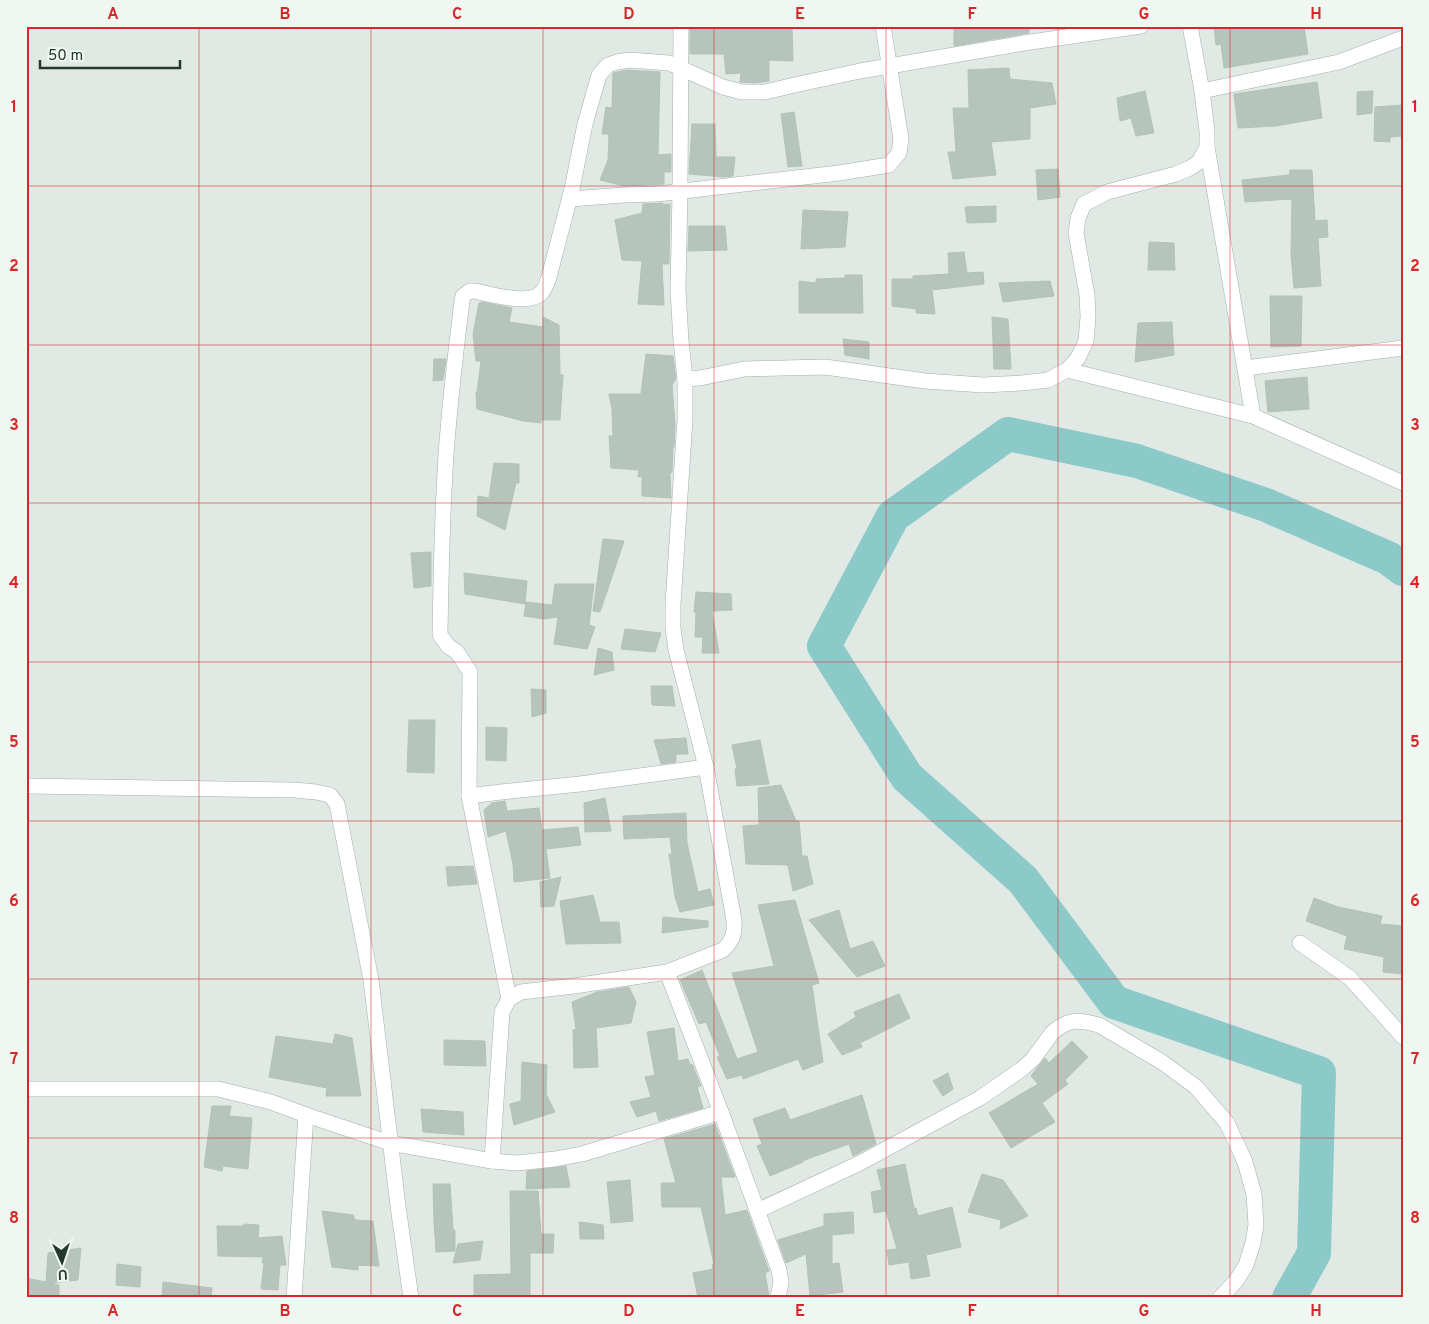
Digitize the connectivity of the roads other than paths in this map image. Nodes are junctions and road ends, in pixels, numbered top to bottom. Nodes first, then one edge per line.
1 (681, 26) edge
2 (883, 26) edge
3 (1141, 26) edge
4 (1190, 26) edge
5 (1403, 38) edge
6 (889, 67) junction
7 (680, 68) junction
8 (1202, 91) junction
9 (1207, 147) junction
10 (680, 191) junction
11 (570, 199) junction
12 (1403, 348) edge
13 (1245, 368) junction
14 (1067, 370) junction
15 (685, 379) junction
16 (1253, 416) junction
17 (1403, 483) edge
18 (706, 767) junction
19 (26, 786) edge
20 (469, 796) junction
21 (1300, 943) dead end
22 (667, 972) junction
23 (508, 999) junction
24 (1403, 1037) edge
25 (26, 1089) edge
26 (721, 1112) junction
27 (306, 1116) junction
28 (390, 1143) junction
29 (492, 1161) junction
30 (757, 1212) junction
31 (294, 1298) edge
32 (411, 1298) edge
33 (778, 1298) edge
34 (1220, 1298) edge

1 - 7 street
2 - 6 street
3 - 6 street
4 - 8 street
5 - 8 street
6 - 7 street
6 - 10 street
7 - 10 street
7 - 11 street
8 - 9 street
9 - 13 street
9 - 14 street
10 - 11 street
10 - 15 street
11 - 20 street
12 - 13 street
13 - 16 street
14 - 15 street
14 - 16 street
15 - 18 street
16 - 17 street
18 - 20 street
18 - 22 street
19 - 28 street
20 - 23 street
21 - 24 street
22 - 23 street
22 - 26 street
23 - 29 street
25 - 27 street
26 - 29 street
26 - 30 street
27 - 28 street
27 - 31 street
28 - 29 street
28 - 32 street
30 - 33 street
30 - 34 street

